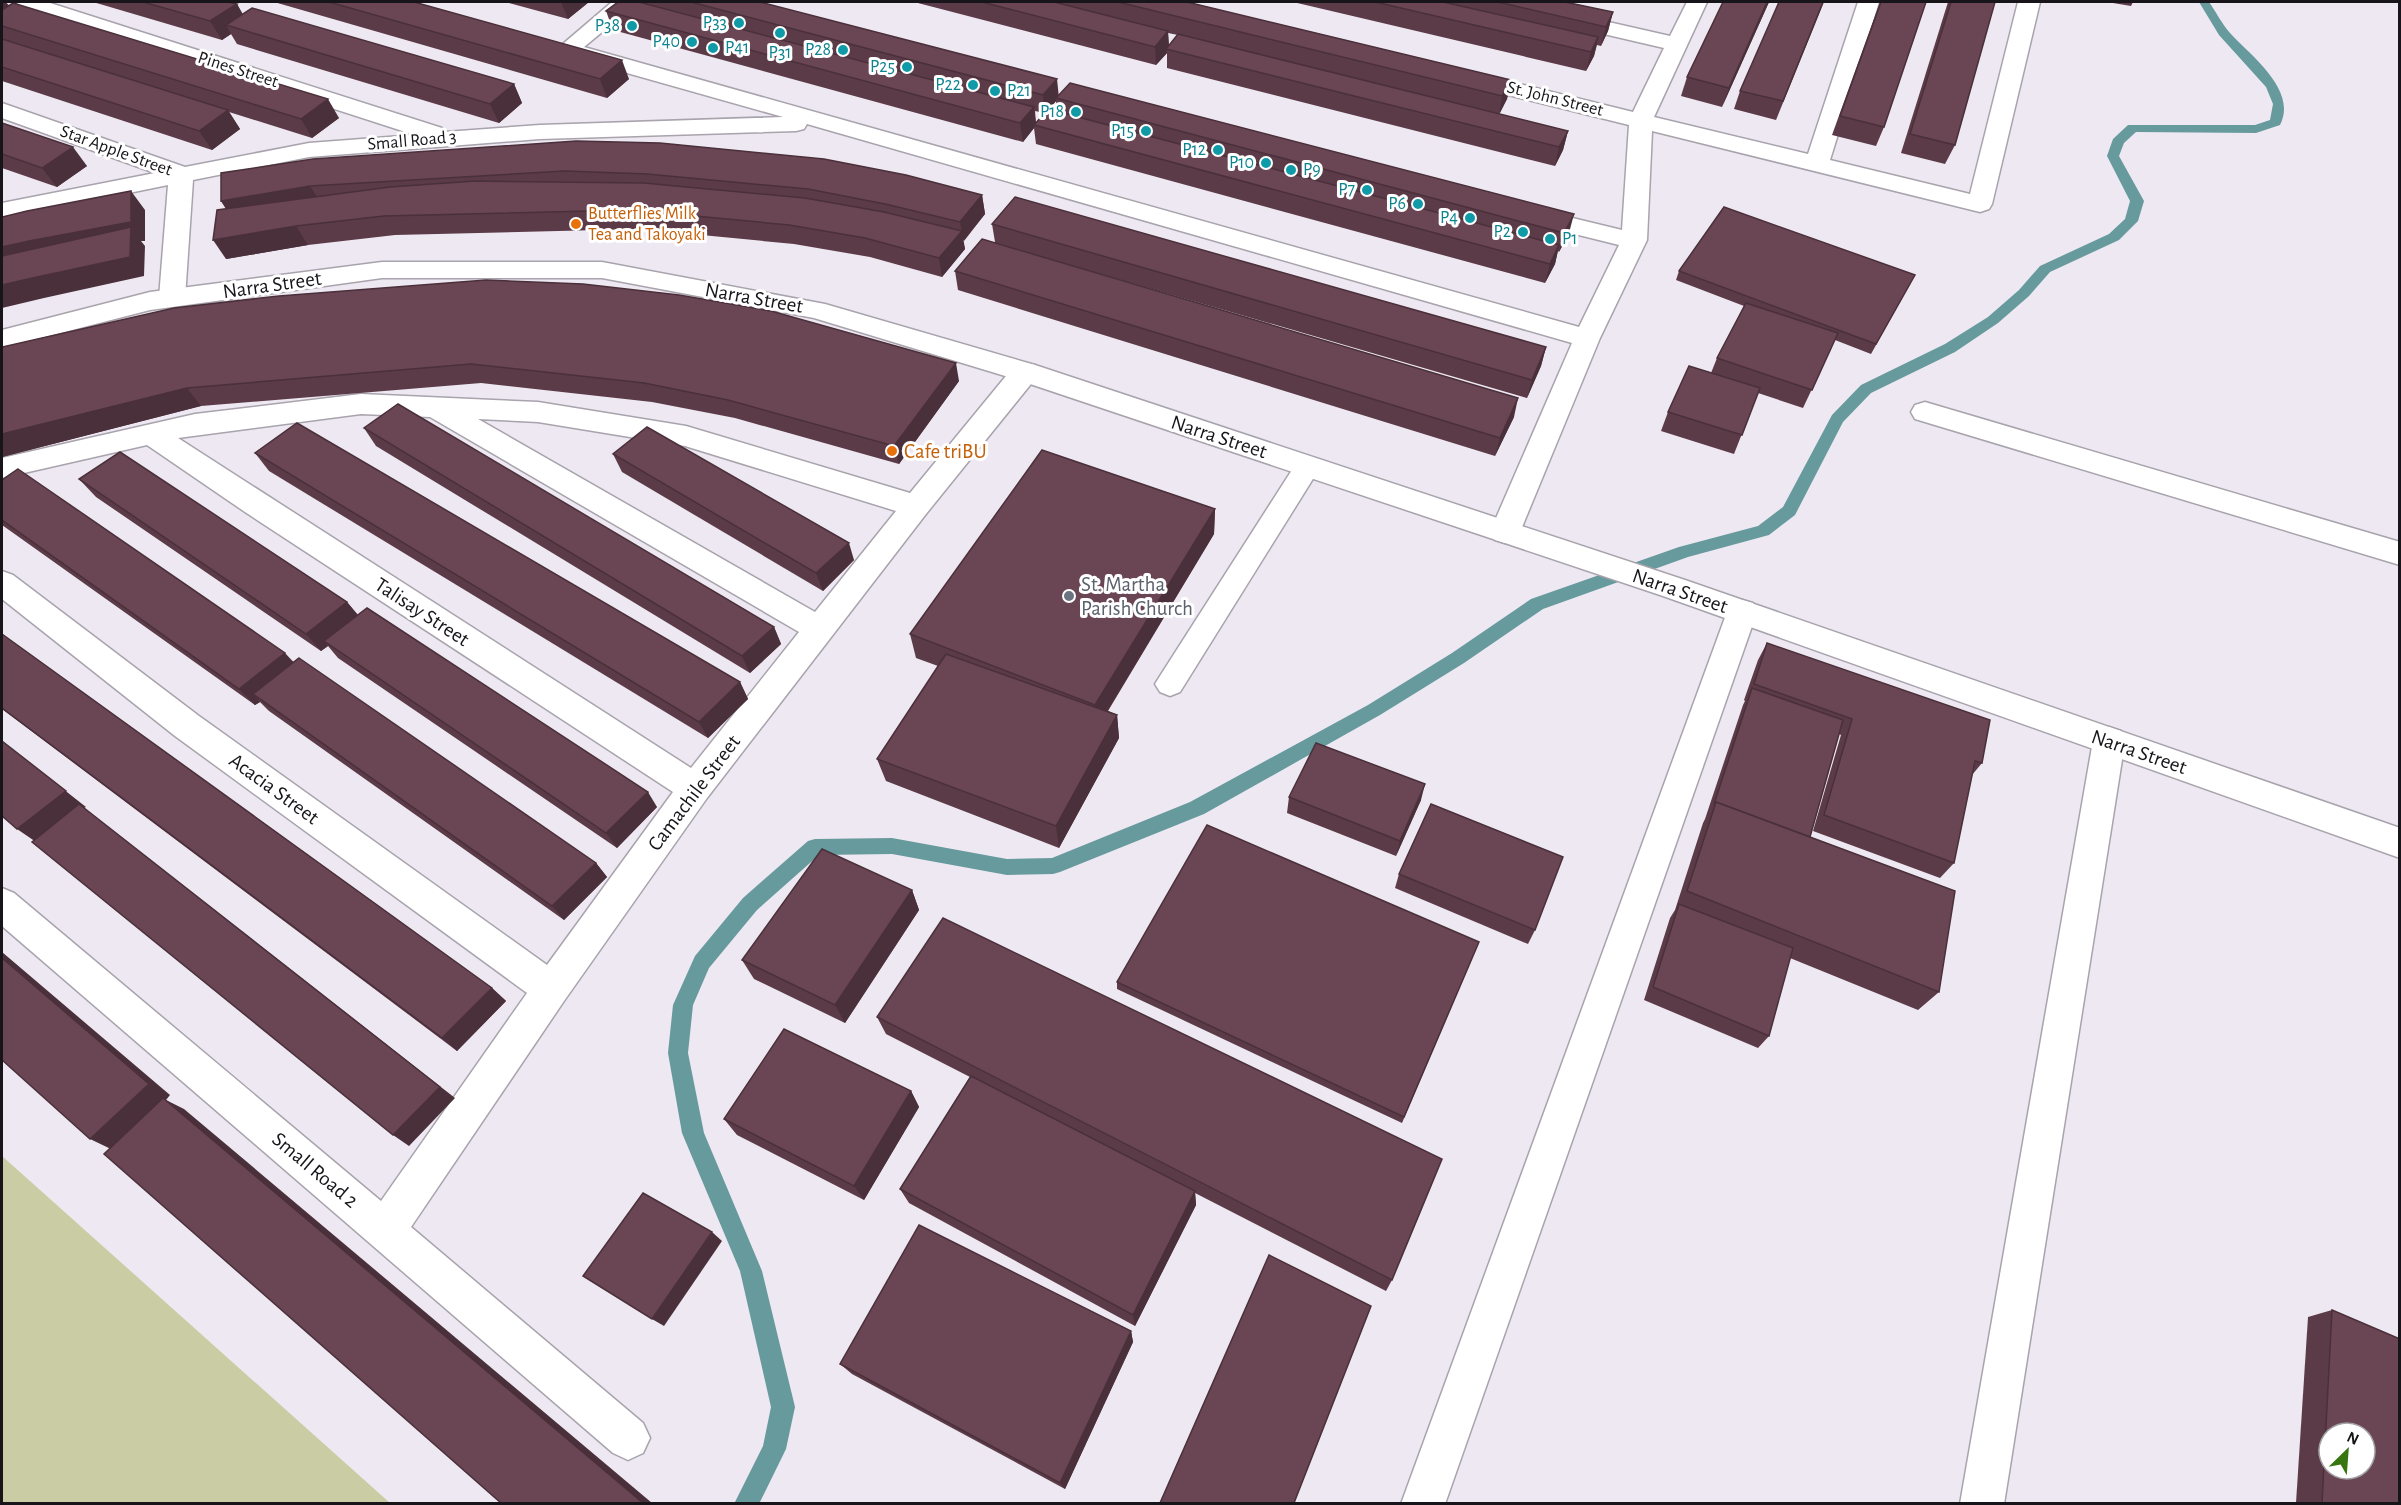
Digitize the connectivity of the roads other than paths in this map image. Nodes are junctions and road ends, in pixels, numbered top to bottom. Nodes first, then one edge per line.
1 (27, 2) edge
2 (624, 2) edge
3 (1496, 2) edge
4 (1697, 2) edge
5 (1869, 2) edge
6 (2029, 2) edge
7 (545, 43) edge
8 (1677, 44) junction
9 (568, 49) junction
10 (1444, 72) edge
11 (2, 110) edge
12 (1641, 120) junction
13 (828, 123) junction
14 (449, 138) junction
15 (1817, 162) junction
16 (181, 174) junction
17 (1506, 209) edge
18 (2, 211) edge
19 (1635, 240) junction
20 (172, 298) junction
21 (1587, 338) junction
22 (2, 339) edge
23 (1025, 372) junction
24 (436, 407) junction
25 (1925, 412) dead end
26 (151, 434) junction
27 (1308, 466) junction
28 (2, 468) edge
29 (916, 506) junction
30 (1505, 532) junction
31 (2400, 554) edge
32 (2, 583) edge
33 (1742, 612) junction
34 (819, 629) junction
35 (1170, 684) dead end
36 (2109, 741) junction
37 (695, 788) junction
38 (2400, 843) edge
39 (2, 904) edge
40 (551, 989) junction
41 (385, 1230) junction
42 (628, 1438) dead end
43 (1423, 1503) edge
44 (1982, 1503) edge

1 - 14 street, Pines Street
2 - 9 street
3 - 8 street
4 - 8 street
5 - 15 street
6 - 15 street, St. John Street
7 - 9 street
8 - 12 street
9 - 13 street
10 - 12 street, St. John Street
11 - 16 street, Star Apple Street
12 - 15 street, St. John Street
12 - 19 street
13 - 14 street, Small Road 3
13 - 21 street
14 - 16 street, Small Road 3
16 - 18 street, Small Road 3
16 - 20 street, Star Apple Street
17 - 19 street
19 - 21 street
20 - 22 street, Narra Street
20 - 23 street, Narra Street
21 - 30 street
23 - 27 street, Narra Street
23 - 29 street, Camachile Street
24 - 26 street
24 - 29 street
24 - 34 street
25 - 31 street
26 - 28 street
26 - 37 street, Talisay Street
27 - 30 street, Narra Street
27 - 35 lane
29 - 34 street, Camachile Street
30 - 33 street, Narra Street
32 - 40 street, Acacia Street
33 - 36 street, Narra Street
33 - 43 street
34 - 37 street, Camachile Street
36 - 38 street, Narra Street
36 - 44 street
37 - 40 street, Camachile Street
39 - 41 street, Small Road 2
40 - 41 street, Camachile Street
41 - 42 street, Small Road 2

